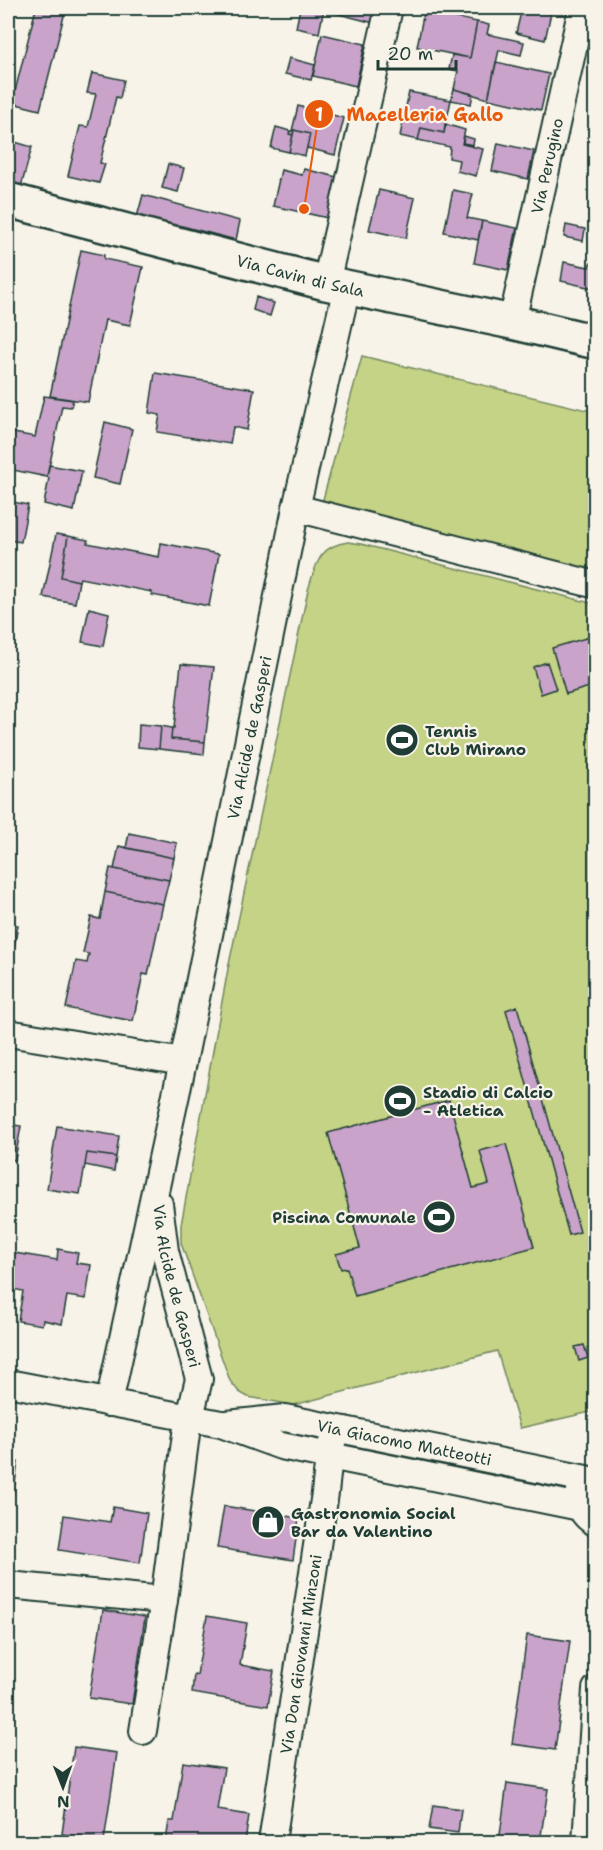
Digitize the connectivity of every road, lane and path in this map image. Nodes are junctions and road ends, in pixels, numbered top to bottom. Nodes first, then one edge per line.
1 (389, 8) edge
2 (582, 8) edge
3 (8, 200) edge
4 (337, 285) junction
5 (512, 322) junction
6 (596, 342) edge
7 (296, 508) junction
8 (596, 585) edge
9 (8, 1033) edge
10 (183, 1062) junction
11 (157, 1189) junction
12 (8, 1383) edge
13 (109, 1402) junction
14 (191, 1418) junction
15 (221, 1424) junction
16 (335, 1429) junction
17 (329, 1456) junction
18 (591, 1476) edge
19 (588, 1515) edge
20 (8, 1585) edge
21 (164, 1600) junction
22 (596, 1689) edge
23 (143, 1731) dead end
24 (272, 1842) edge
25 (586, 1842) edge

1 - 4 street, Via Alcide de Gasperi
2 - 5 street, Via Perugino
3 - 4 main road, Via Cavin di Sala
4 - 5 main road, Via Cavin di Sala
4 - 7 street, Via Alcide de Gasperi
5 - 6 main road, Via Cavin di Sala
7 - 8 street
7 - 10 street, Via Alcide de Gasperi
9 - 10 street
10 - 11 street, Via Alcide de Gasperi
11 - 13 street, Via Alcide de Gasperi
11 - 14 street, Via Alcide de Gasperi
12 - 13 street, Via Giacomo Matteotti
13 - 14 street, Via Giacomo Matteotti
14 - 15 street, Via Giacomo Matteotti
14 - 21 street, Via Alcide de Gasperi
15 - 16 street, Via Giacomo Matteotti
15 - 17 street, Via Giacomo Matteotti
16 - 17 street, Via Don Giovanni Minzoni
16 - 18 street, Via Giacomo Matteotti
17 - 19 street, Via Giacomo Matteotti
17 - 24 street, Via Don Giovanni Minzoni
18 - 19 street, Via Giacomo Matteotti
20 - 21 street
21 - 23 street, Via Alcide de Gasperi
22 - 25 street

